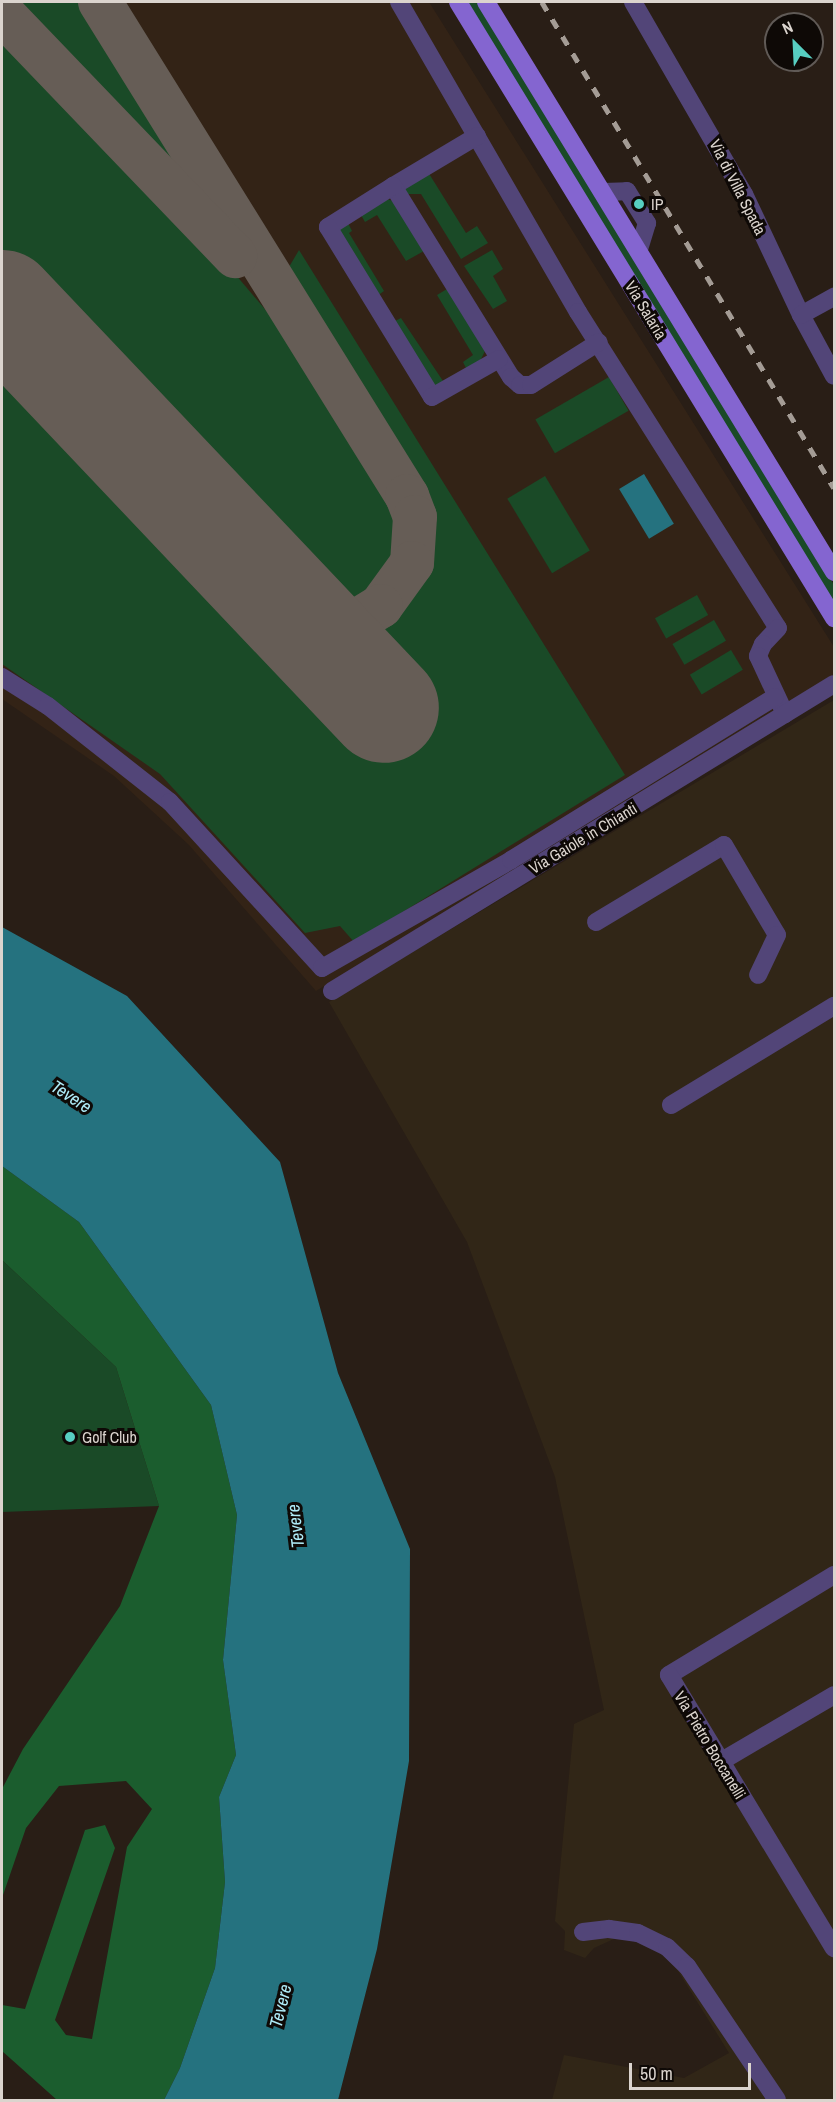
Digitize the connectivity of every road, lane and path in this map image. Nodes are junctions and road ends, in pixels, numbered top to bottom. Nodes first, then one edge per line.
1 (399, 2) edge
2 (458, 2) edge
3 (486, 2) edge
4 (633, 2) edge
5 (477, 136) junction
6 (393, 186) junction
7 (834, 297) edge
8 (801, 315) junction
9 (599, 342) junction
10 (499, 359) junction
11 (834, 376) edge
12 (834, 572) edge
13 (834, 618) edge
14 (2, 677) edge
15 (834, 684) edge
16 (775, 697) junction
17 (785, 714) junction
18 (596, 922) dead end
19 (758, 975) dead end
20 (332, 992) dead end
21 (834, 1006) edge
22 (671, 1105) dead end
23 (834, 1575) edge
24 (834, 1695) edge
25 (720, 1762) junction
26 (583, 1932) dead end
27 (834, 1948) edge
28 (777, 2100) edge

1 - 5 street
2 - 13 main road, Via Salaria
3 - 12 main road, Via Salaria
4 - 8 street, Via di Villa Spada
5 - 6 street
5 - 9 street
6 - 10 street
6 - 10 street
7 - 8 street
8 - 11 street, Via di Villa Spada
9 - 10 street
9 - 16 street
14 - 16 street
15 - 17 street, Via Gaiole in Chianti
16 - 17 street
17 - 20 street, Via Gaiole in Chianti
18 - 19 street
21 - 22 street
23 - 25 street, Via Pietro Boccanelli
24 - 25 street
25 - 27 street, Via Pietro Boccanelli
26 - 28 street

